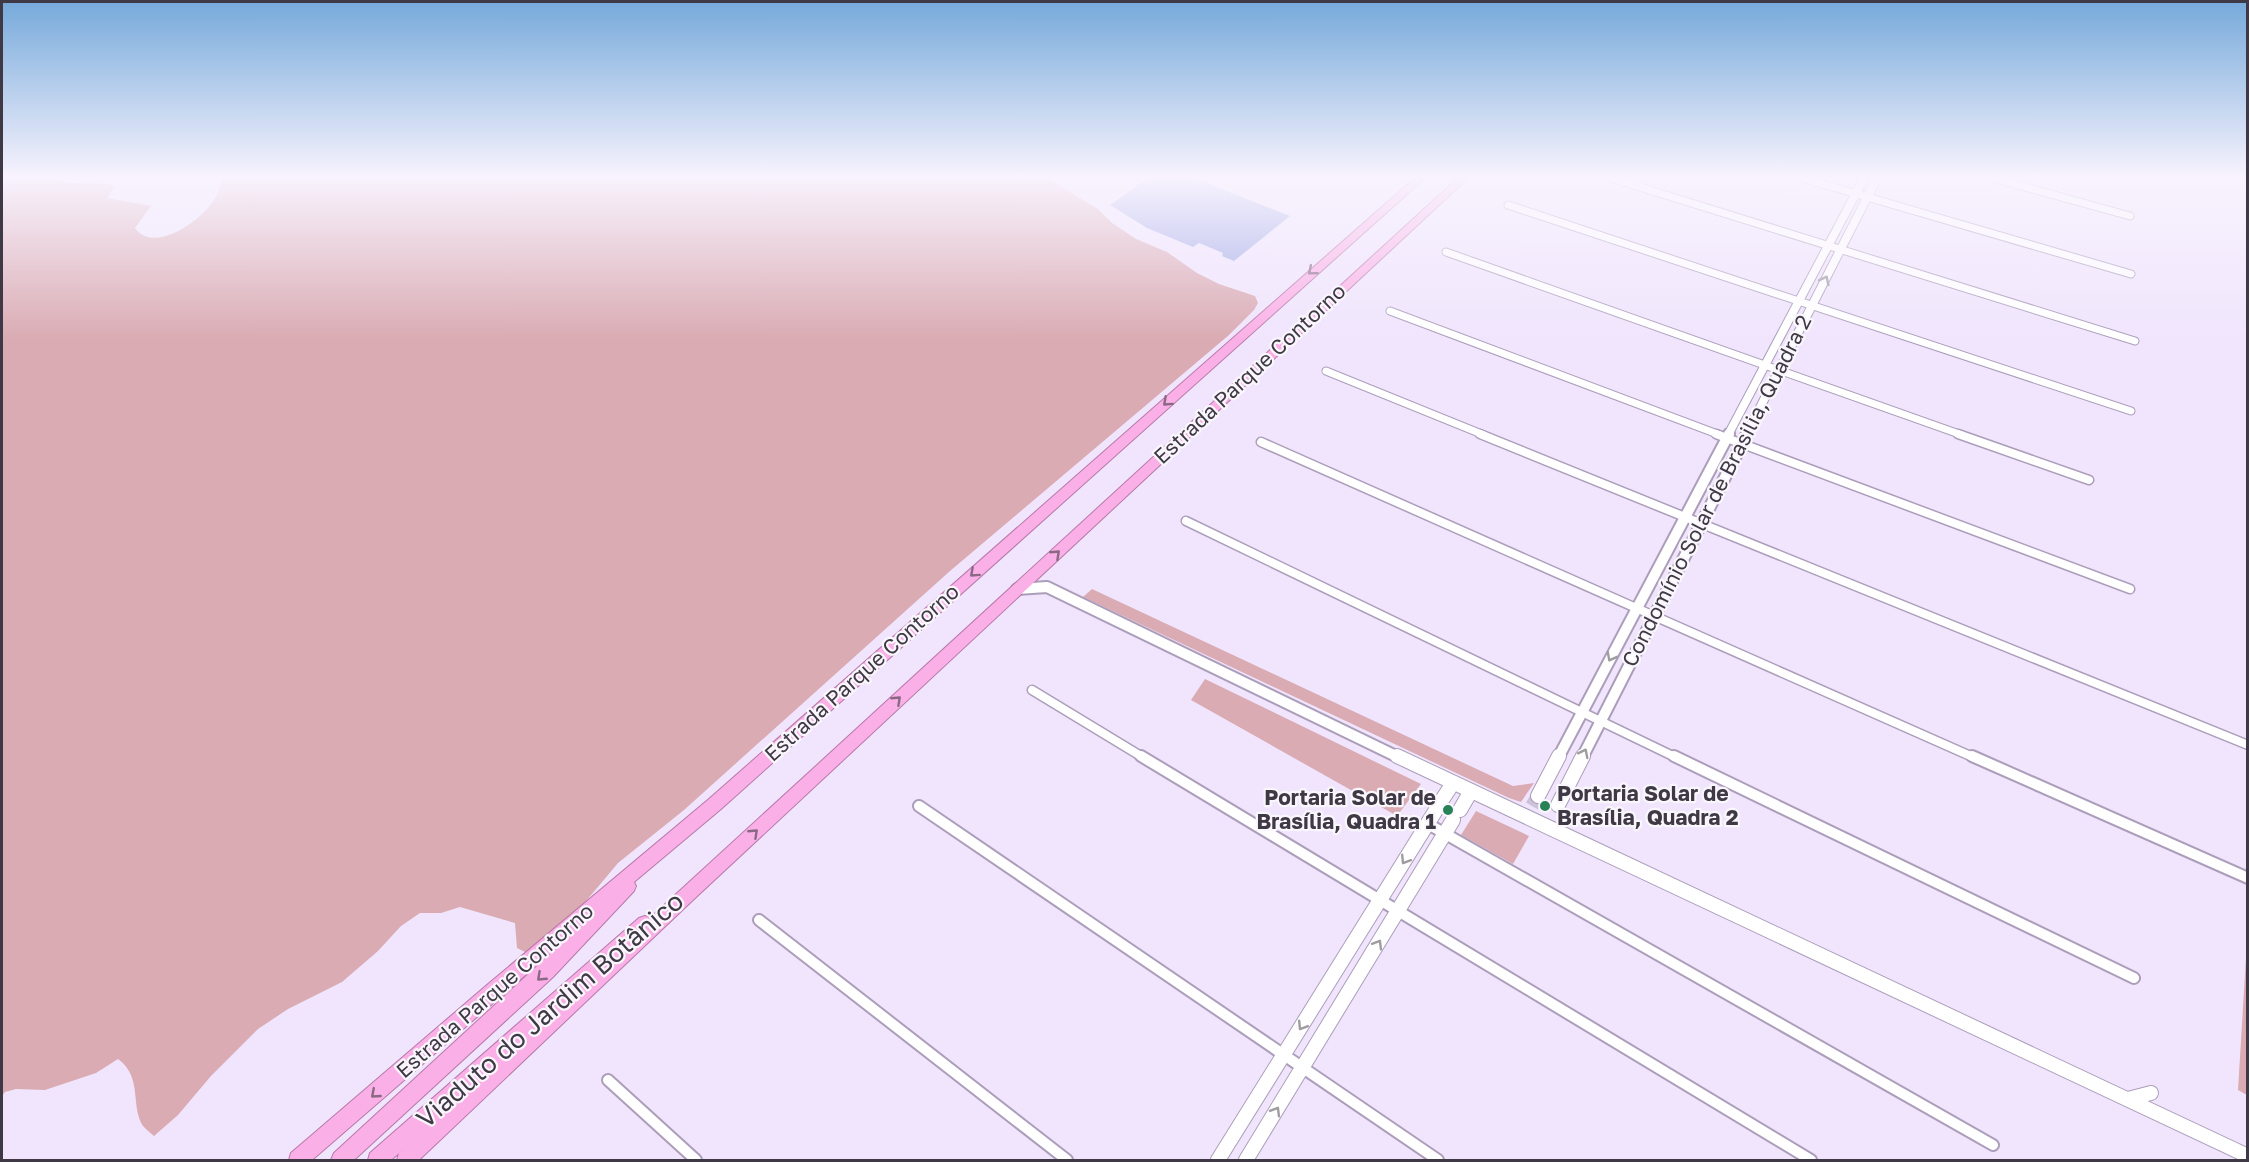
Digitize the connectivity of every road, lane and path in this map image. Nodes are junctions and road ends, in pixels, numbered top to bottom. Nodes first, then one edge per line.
1 (1359, 232) edge
2 (1404, 232) edge
3 (1589, 232) edge
4 (1787, 232) edge
5 (1835, 232) edge
6 (1850, 232) edge
7 (1988, 232) edge
8 (1828, 245) junction
9 (1841, 249) junction
10 (1446, 252) dead end
11 (2131, 274) dead end
12 (1798, 302) junction
13 (1812, 306) junction
14 (1390, 311) dead end
15 (2135, 340) dead end
16 (1765, 365) junction
17 (1779, 370) junction
18 (1326, 371) dead end
19 (2131, 411) dead end
20 (1727, 438) junction
21 (1261, 442) dead end
22 (1742, 443) junction
23 (2089, 480) dead end
24 (1685, 518) junction
25 (1186, 521) dead end
26 (1701, 524) junction
27 (1038, 570) junction
28 (1047, 587) junction
29 (1017, 589) junction
30 (2130, 589) dead end
31 (1637, 608) junction
32 (1654, 615) junction
33 (1032, 690) dead end
34 (1582, 712) junction
35 (1600, 721) junction
36 (2247, 746) edge
37 (1453, 783) junction
38 (1471, 791) junction
39 (1535, 802) junction
40 (1440, 803) junction
41 (919, 806) dead end
42 (1554, 811) junction
43 (1458, 813) junction
44 (1428, 824) junction
45 (1445, 834) junction
46 (668, 843) junction
47 (724, 861) junction
48 (2247, 878) edge
49 (1380, 900) junction
50 (1398, 911) junction
51 (759, 920) dead end
52 (2134, 978) dead end
53 (1284, 1055) junction
54 (1302, 1068) junction
55 (608, 1080) dead end
56 (2151, 1093) dead end
57 (2127, 1099) junction
58 (1993, 1145) dead end
59 (2247, 1156) edge
60 (298, 1161) edge
61 (341, 1161) edge
62 (376, 1161) edge
63 (406, 1161) edge
64 (696, 1161) edge
65 (1067, 1161) edge
66 (1218, 1161) edge
67 (1246, 1161) edge
68 (1438, 1161) edge
69 (1811, 1161) edge

1 -> 46 highway, Estrada Parque Contorno
27 -> 2 highway, Estrada Parque Contorno
3 - 12 street
4 - 8 street
5 - 8 street, Condomínio Solar de Brasilia, Quadra 2
6 - 9 street, Condomínio Solar de Brasilia, Quadra 2
7 - 11 street
8 - 9 street
8 - 12 street, Condomínio Solar de Brasilia, Quadra 2
13 -> 9 street, Condomínio Solar de Brasilia, Quadra 2
9 - 15 street
10 - 16 street
12 - 13 street
12 - 16 street, Condomínio Solar de Brasilia, Quadra 2
13 - 17 street, Condomínio Solar de Brasilia, Quadra 2
13 - 19 street
14 - 20 street
16 - 17 street
16 - 20 street, Condomínio Solar de Brasilia, Quadra 2
17 - 22 street, Condomínio Solar de Brasilia, Quadra 2
17 - 23 street
18 - 24 street
20 - 22 street
20 - 24 street, Condomínio Solar de Brasilia, Quadra 2
21 - 31 street
22 - 26 street, Condomínio Solar de Brasilia, Quadra 2
22 - 30 street
24 - 26 street
24 - 31 street, Condomínio Solar de Brasilia, Quadra 2
25 - 34 street
26 - 32 street, Condomínio Solar de Brasilia, Quadra 2
26 - 36 street
27 - 28 street
27 - 29 highway, Estrada Parque Contorno
28 - 29 street
28 - 37 street
47 -> 29 highway, Estrada Parque Contorno
31 - 32 street
31 -> 34 street, Condomínio Solar de Brasilia, Quadra 2
32 - 35 street, Condomínio Solar de Brasilia, Quadra 2
32 - 48 street
33 - 49 street
34 - 35 street
34 - 39 street, Condomínio Solar de Brasilia, Quadra 2
42 -> 35 street, Condomínio Solar de Brasilia, Quadra 2
35 - 52 street
37 - 38 street
37 - 40 street
38 - 39 street
38 - 43 street
39 - 42 street
39 - 42 street
40 - 43 street
40 - 44 street
41 - 53 street
42 - 57 street
43 - 45 street
44 - 45 street
44 -> 49 street
45 - 50 street
45 - 58 street
46 -> 60 highway, Estrada Parque Contorno
46 -> 61 highway, Viaduto do Jardim Botânico
47 - 62 highway, Viaduto do Jardim Botânico
47 - 63 highway, Estrada Parque Contorno
49 - 50 street
49 -> 53 street
54 -> 50 street
50 - 69 street
51 - 65 street
53 - 54 street
53 - 66 street
67 -> 54 street
54 - 68 street
55 - 64 street
56 - 57 street
57 - 59 street

